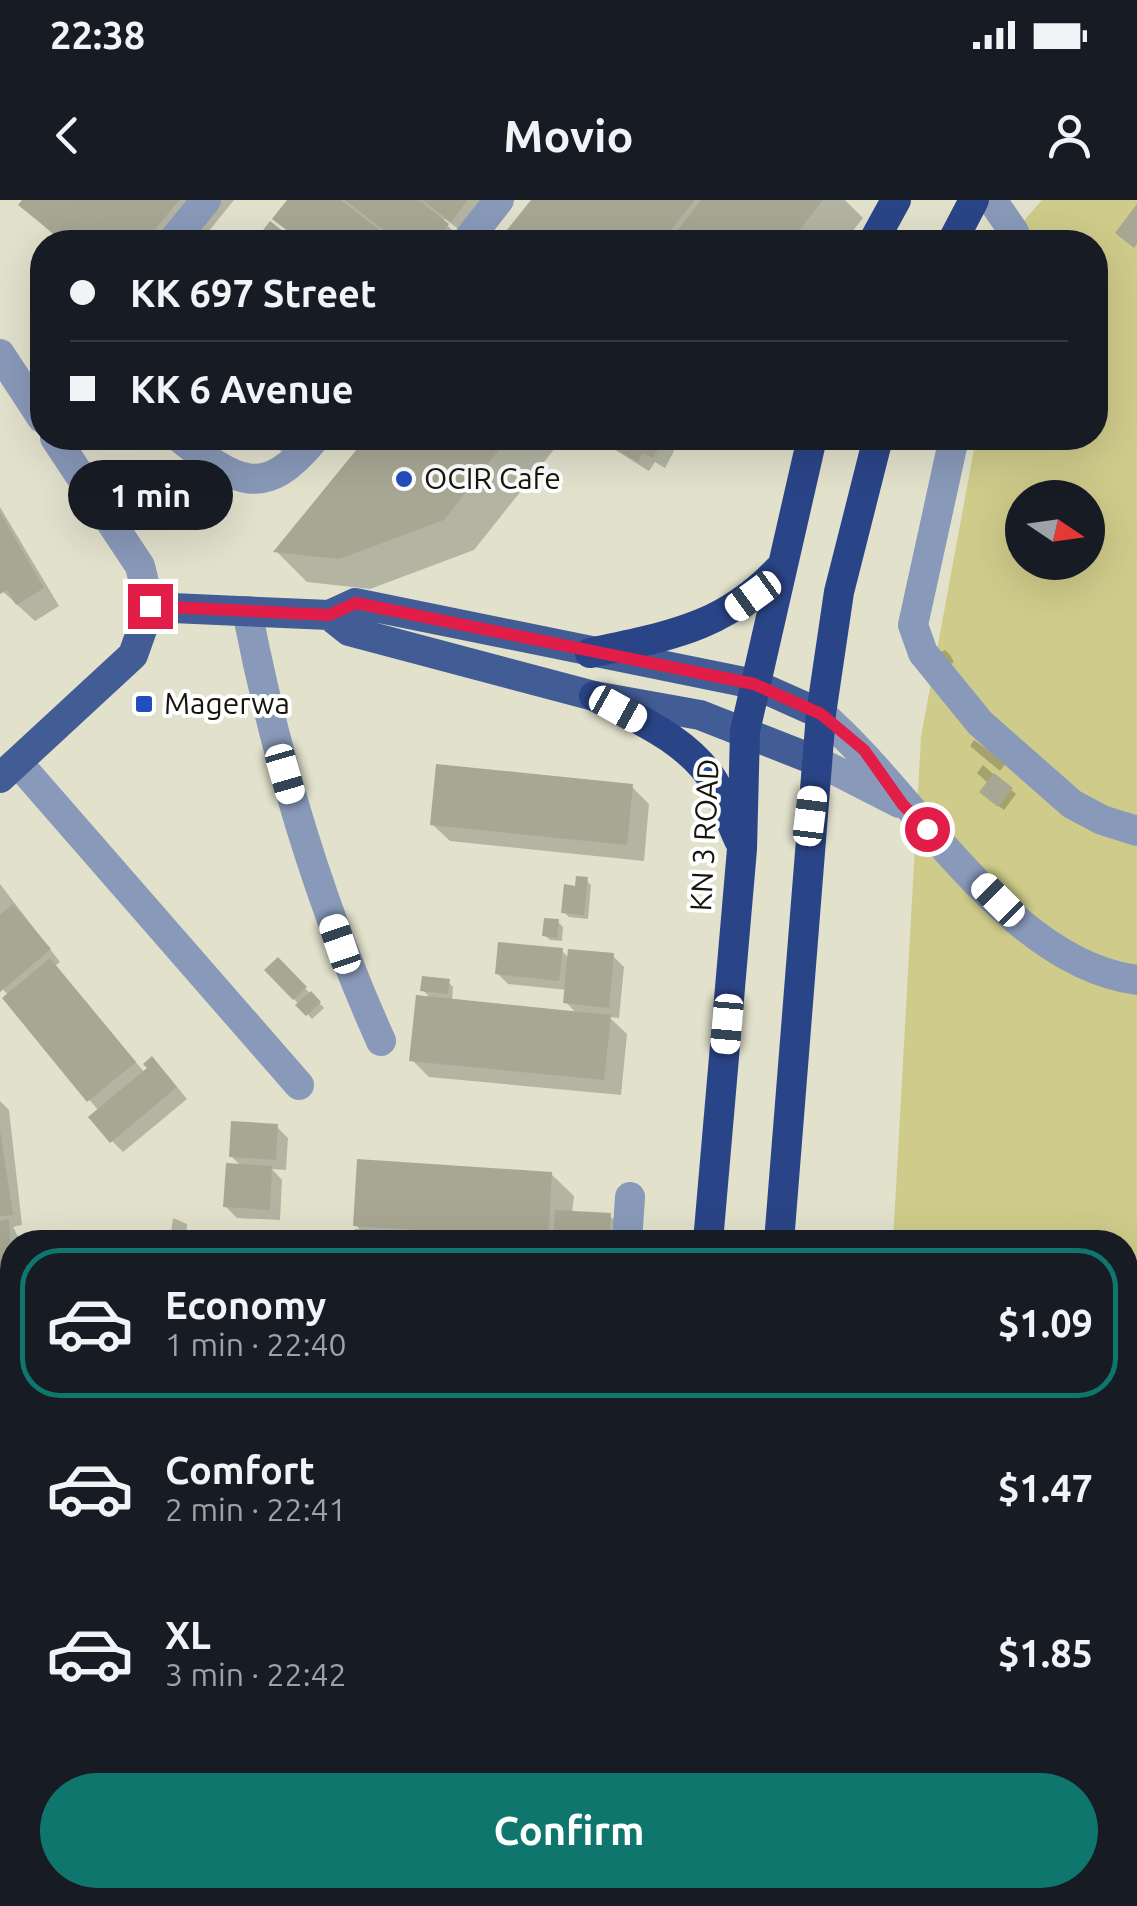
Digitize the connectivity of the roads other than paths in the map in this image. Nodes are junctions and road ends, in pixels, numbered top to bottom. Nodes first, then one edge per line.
1 (206, 200) edge
2 (499, 200) edge
3 (896, 200) edge
4 (974, 200) edge
5 (992, 200) edge
6 (182, 230) edge
7 (475, 230) edge
8 (880, 230) edge
9 (958, 230) edge
10 (1013, 230) edge
11 (0, 354) edge
12 (30, 400) edge
13 (63, 450) edge
14 (195, 450) edge
15 (302, 450) edge
16 (809, 450) edge
17 (875, 450) edge
18 (951, 450) edge
19 (780, 568) junction
20 (150, 606) junction
21 (247, 611) junction
22 (329, 615) junction
23 (590, 653) junction
24 (754, 684) junction
25 (594, 696) junction
26 (821, 714) junction
27 (745, 731) junction
28 (817, 761) junction
29 (9, 771) edge
30 (903, 805) junction
31 (1137, 830) edge
32 (742, 849) junction
33 (1137, 980) edge
34 (381, 1041) dead end
35 (299, 1084) dead end
36 (630, 1197) dead end
37 (628, 1230) edge
38 (709, 1230) edge
39 (780, 1230) edge

1 - 6 street
2 - 7 street
3 - 8 highway
4 - 9 highway
5 - 10 street
11 - 12 street
13 - 20 street
14 - 15 street
16 - 19 highway, KN 3 ROAD
17 - 26 highway
18 - 31 street
19 - 23 highway
19 - 24 highway, KN 3 ROAD
20 - 21 main road
20 - 29 main road
21 - 22 main road
21 - 34 street
22 - 23 main road
22 - 25 main road
23 - 24 main road
24 - 26 main road
24 - 27 highway, KN 3 ROAD
25 - 27 main road
25 - 32 highway
26 - 28 highway
26 - 30 street
27 - 28 main road
27 - 32 highway, KN 3 ROAD
28 - 30 street
28 - 39 highway
29 - 35 street
30 - 33 street
32 - 38 highway, KN 3 ROAD
36 - 37 street

